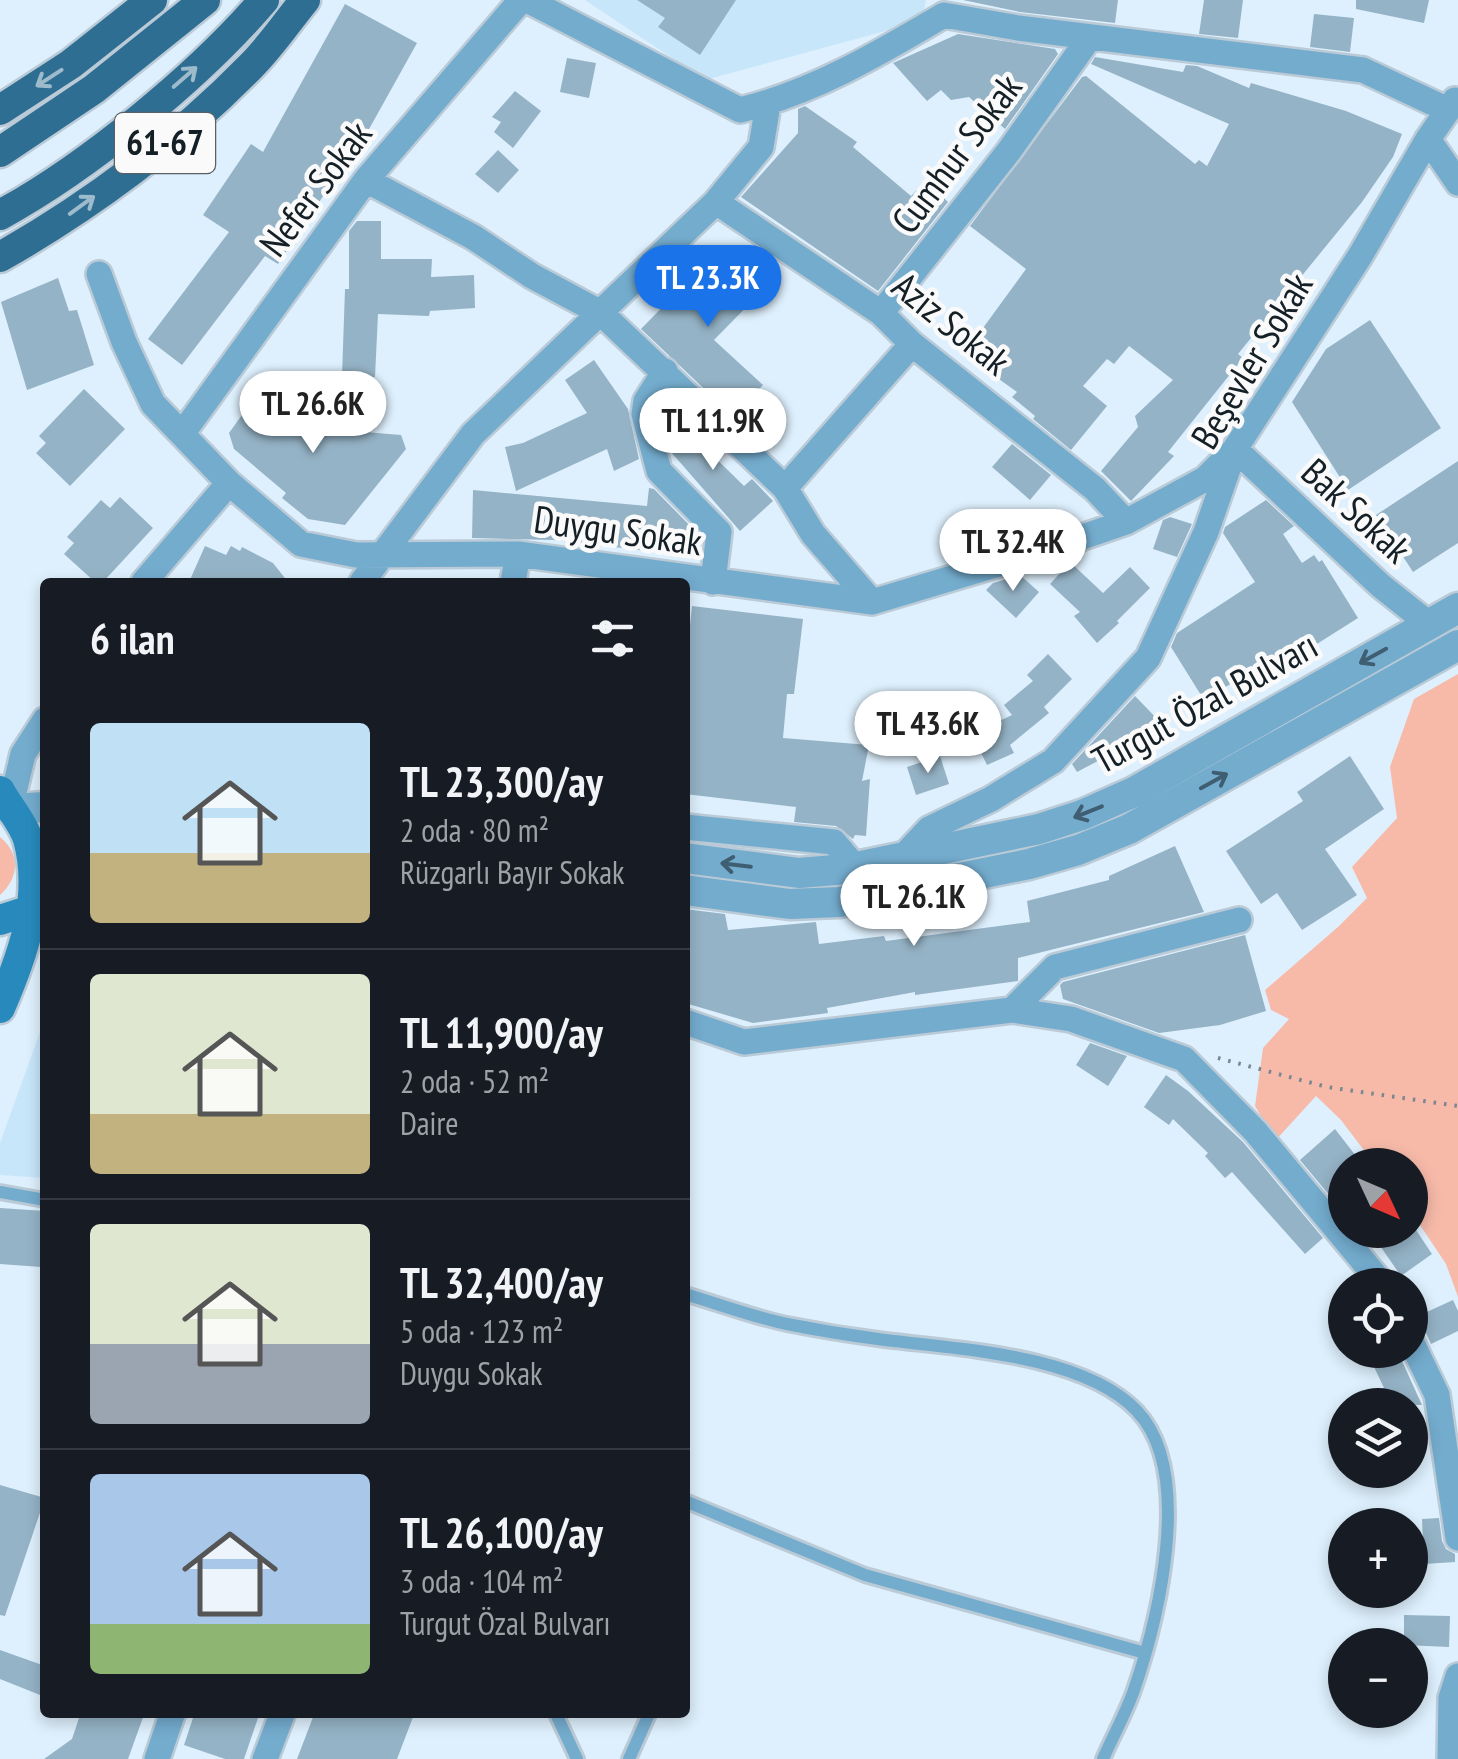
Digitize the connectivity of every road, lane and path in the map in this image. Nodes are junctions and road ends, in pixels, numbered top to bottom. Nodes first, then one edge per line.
1 (152, 0) edge
2 (205, 0) edge
3 (264, 0) edge
4 (304, 0) edge
5 (524, 0) edge
6 (945, 8) edge
7 (1090, 37) junction
8 (1453, 103) edge
9 (768, 104) junction
10 (0, 110) edge
11 (1428, 139) junction
12 (0, 152) edge
13 (366, 180) junction
14 (1458, 182) edge
15 (716, 202) junction
16 (13, 208) edge
17 (0, 257) edge
18 (99, 274) dead end
19 (601, 313) junction
20 (881, 313) junction
21 (912, 344) junction
22 (665, 371) junction
23 (182, 434) junction
24 (1234, 449) junction
25 (229, 482) junction
26 (786, 488) junction
27 (1126, 522) junction
28 (518, 554) junction
29 (380, 557) junction
30 (147, 578) edge
31 (365, 578) edge
32 (514, 578) edge
33 (685, 578) edge
34 (690, 579) edge
35 (713, 582) junction
36 (872, 602) junction
37 (1458, 608) edge
38 (1430, 624) junction
39 (1458, 644) edge
40 (40, 728) edge
41 (3, 803) edge
42 (40, 807) edge
43 (690, 828) edge
44 (690, 859) edge
45 (900, 860) junction
46 (856, 868) junction
47 (690, 891) edge
48 (39, 906) edge
49 (0, 920) edge
50 (1238, 920) dead end
51 (0, 1008) edge
52 (1012, 1010) junction
53 (690, 1024) edge
54 (1184, 1059) junction
55 (1458, 1106) edge
56 (0, 1192) edge
57 (40, 1199) edge
58 (1369, 1268) edge
59 (690, 1295) edge
60 (1424, 1368) edge
61 (690, 1503) edge
62 (1458, 1538) edge
63 (1145, 1653) junction
64 (1458, 1676) edge
65 (171, 1718) edge
66 (282, 1718) edge
67 (557, 1718) edge
68 (647, 1718) edge
69 (157, 1759) edge
70 (266, 1759) edge
71 (577, 1759) edge
72 (630, 1759) edge
73 (1103, 1759) edge
74 (1450, 1759) edge

1 -> 10 main road
2 - 12 main road, 61-67
16 -> 3 main road, 61-67
17 -> 4 main road, 61-67
5 - 9 street
5 - 13 street, Nefer Sokak
6 - 7 street
6 - 9 street
7 - 8 street
7 - 20 street, Cumhur Sokak
8 - 11 street, Beşevler Sokak
9 - 15 street
11 - 14 street
11 - 24 street, Beşevler Sokak
13 - 19 street
13 - 23 street, Nefer Sokak
15 - 19 street
15 - 20 street, Aziz Sokak
18 - 23 street, Duygu Sokak
19 - 22 street
19 - 29 street
20 - 21 street, Aziz Sokak
21 - 26 street
21 - 27 street, Aziz Sokak
22 - 26 street
22 - 35 street
23 - 25 street, Duygu Sokak
24 - 27 street, Duygu Sokak
24 - 38 street, Bak Sokak
24 - 45 street, Beşevler Sokak
25 - 29 street, Duygu Sokak
25 - 30 street
26 - 36 street
27 - 36 street, Duygu Sokak
28 - 29 street, Duygu Sokak
28 - 32 street
28 - 33 street, Duygu Sokak
29 - 31 street
34 - 35 street, Duygu Sokak
35 - 36 street, Duygu Sokak
37 - 38 street, Turgut Özal Bulvarı
38 -> 45 street, Turgut Özal Bulvarı
47 -> 39 street, Turgut Özal Bulvarı
40 - 41 street
41 - 42 street
41 - 48 main road
43 - 46 street
46 -> 44 street, Turgut Özal Bulvarı
45 - 46 street, Turgut Özal Bulvarı
48 - 49 main road
48 - 51 main road
50 - 52 street
52 - 53 street
52 - 54 street
54 - 55 path
54 - 58 street
56 - 57 lane
59 - 63 lane
60 - 62 street
61 - 63 lane
63 - 73 lane
64 - 74 street
65 - 69 street
66 - 70 street
67 - 71 lane
68 - 72 lane

